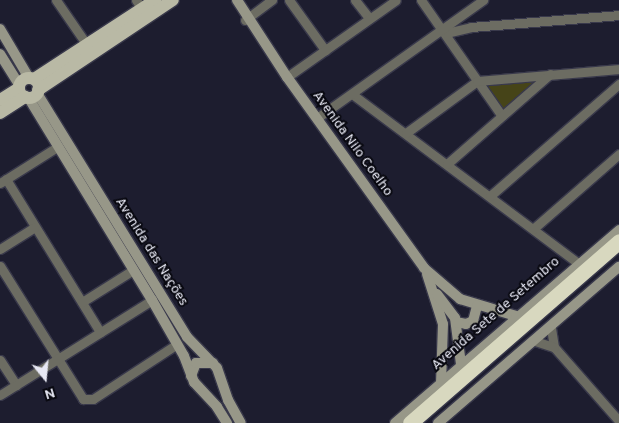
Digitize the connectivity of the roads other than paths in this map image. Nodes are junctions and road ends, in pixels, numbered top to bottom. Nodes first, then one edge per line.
1 (56, 0) edge
2 (155, 0) edge
3 (173, 0) edge
4 (230, 0) edge
5 (237, 0) edge
6 (272, 0) edge
7 (289, 0) edge
8 (355, 0) edge
9 (396, 0) edge
10 (421, 0) edge
11 (483, 0) edge
12 (139, 4) edge
13 (619, 15) edge
14 (369, 18) junction
15 (246, 19) junction
16 (0, 29) edge
17 (445, 31) junction
18 (87, 45) junction
19 (324, 50) junction
20 (0, 54) edge
21 (619, 69) edge
22 (550, 74) junction
23 (287, 77) junction
24 (477, 81) junction
25 (619, 84) edge
26 (29, 88) junction
27 (352, 94) junction
28 (0, 100) edge
29 (0, 112) edge
30 (502, 116) junction
31 (317, 118) junction
32 (406, 133) junction
33 (57, 147) junction
34 (619, 154) edge
35 (447, 164) junction
36 (3, 181) edge
37 (490, 196) junction
38 (35, 227) junction
39 (533, 229) junction
40 (619, 230) edge
41 (619, 235) edge
42 (616, 247) edge
43 (0, 249) edge
44 (579, 264) junction
45 (0, 266) edge
46 (619, 266) edge
47 (424, 268) junction
48 (133, 270) junction
49 (434, 292) junction
50 (152, 300) junction
51 (82, 302) junction
52 (477, 306) junction
53 (456, 322) junction
54 (525, 328) junction
55 (551, 328) junction
56 (100, 332) junction
57 (177, 344) junction
58 (554, 347) junction
59 (58, 358) junction
60 (0, 360) edge
61 (213, 363) junction
62 (461, 372) junction
63 (191, 376) junction
64 (441, 383) junction
65 (16, 385) junction
66 (0, 395) edge
67 (619, 421) edge
68 (227, 423) edge
69 (241, 423) edge
70 (395, 423) edge
71 (410, 423) edge
72 (424, 423) edge
73 (438, 423) edge

1 - 18 street
2 - 12 main road
3 - 26 main road
4 - 15 main road
5 - 15 main road
6 - 15 street
7 - 19 street
8 - 14 street
9 - 14 street
10 - 17 street
11 - 17 street
12 - 18 main road
13 - 17 street
14 - 19 street
15 - 23 main road, Avenida Nilo Coelho
16 - 26 main road, Avenida das Nações
17 - 24 street
17 - 27 street
18 - 26 main road
19 - 23 street
20 - 26 main road, Avenida das Nações
21 - 22 street
22 - 24 street
22 - 30 street
23 - 31 main road, Avenida Nilo Coelho
24 - 30 street
24 - 32 street
25 - 37 street
26 - 28 main road
26 - 29 main road
26 - 33 main road, Avenida das Nações
26 - 61 main road, Avenida das Nações
27 - 31 street
27 - 32 street
30 - 35 street
31 - 47 main road, Avenida Nilo Coelho
32 - 35 street
33 - 36 street
33 - 48 main road, Avenida das Nações
34 - 39 street
35 - 37 street
36 - 38 street
37 - 39 street
38 - 43 street
38 - 51 street
39 - 44 street
40 - 44 main road, Avenida Sete de Setembro
41 - 42 highway, Avenida Sete de Setembro
42 - 54 highway, Avenida Sete de Setembro
44 - 54 main road, Avenida Sete de Setembro
45 - 59 street
46 - 55 main road, Avenida Sete de Setembro
47 - 49 main road
47 - 52 main road
48 - 50 main road, Avenida das Nações
48 - 51 street
49 - 53 main road
49 - 64 main road
50 - 56 street
50 - 57 main road, Avenida das Nações
51 - 56 street
52 - 53 main road
52 - 54 main road
53 - 62 main road
54 - 55 main road, Avenida Sete de Setembro
54 - 58 street
54 - 62 highway, Avenida Sete de Setembro
54 - 72 highway, Avenida Sete de Setembro
54 - 73 main road, Avenida Sete de Setembro
55 - 58 street
56 - 59 street
57 - 59 street
57 - 63 main road, Avenida das Nações
58 - 67 street
59 - 65 street
60 - 65 street
61 - 63 main road
61 - 69 main road, Avenida das Nações
62 - 64 main road, Avenida Sete de Setembro
62 - 71 highway, Avenida Sete de Setembro
63 - 68 main road, Avenida das Nações
64 - 70 main road, Avenida Sete de Setembro
65 - 66 street

